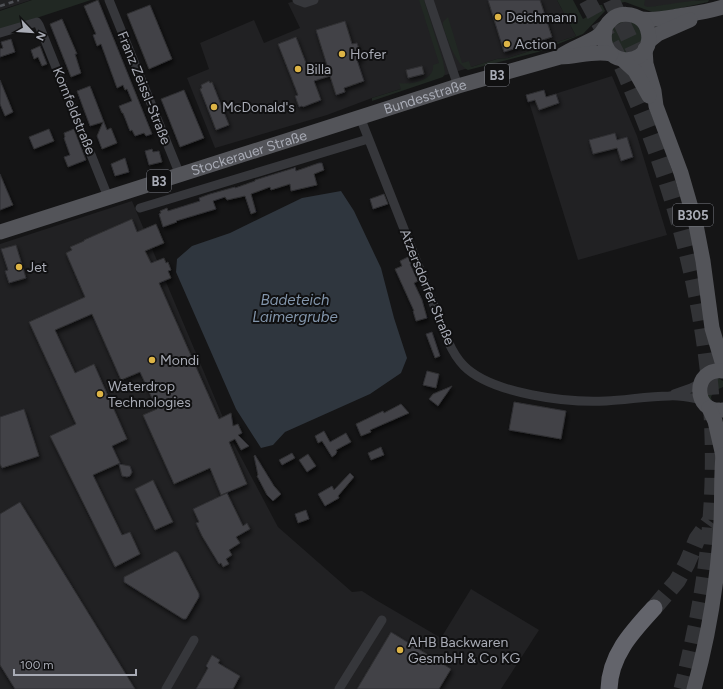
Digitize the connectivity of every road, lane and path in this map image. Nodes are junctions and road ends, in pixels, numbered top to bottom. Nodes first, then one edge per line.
1 (109, 0) edge
2 (297, 0) edge
3 (314, 0) edge
4 (429, 0) edge
5 (723, 7) edge
6 (703, 13) junction
7 (641, 19) junction
8 (605, 30) junction
9 (0, 33) edge
10 (647, 46) junction
11 (560, 57) junction
12 (617, 57) junction
13 (458, 86) junction
14 (656, 106) junction
15 (360, 117) junction
16 (336, 125) joint
17 (368, 139) junction
18 (180, 175) junction
19 (108, 197) junction
20 (140, 208) dead end
21 (0, 232) edge
22 (712, 328) junction
23 (723, 365) edge
24 (723, 371) edge
25 (704, 379) junction
26 (671, 395) junction
27 (711, 406) edge
28 (723, 456) edge
29 (654, 608) tunnel mouth
30 (382, 620) dead end
31 (194, 640) dead end
32 (166, 689) edge
33 (339, 689) edge
34 (609, 689) edge
35 (694, 689) edge

1 - 18 street, Franz Zeissl-Straße
2 - 3 street
4 - 13 street
5 - 6 main road, B3
6 - 7 main road, B3
6 - 10 main road, B3
7 - 8 main road, B3
7 - 10 main road
8 - 11 main road, B3
8 - 12 main road
9 - 19 street, Kornfeldstraße
10 - 12 main road, B3
10 - 14 main road, B305
11 - 12 main road, B3
11 - 13 main road, Bundesstraße / B3
12 - 14 main road, B305
13 - 15 main road, Bundesstraße / B3
14 - 22 main road, B305
15 - 16 main road, Bundesstraße / B3
15 - 17 street, Atzersdorfer Straße
16 - 18 main road, Stockerauer Straße / B3
17 - 20 street
17 - 26 street, Atzersdorfer Straße
18 - 19 main road, Stockerauer Straße / B3
19 - 21 main road, Stockerauer Straße / B3
22 - 23 main road, B305
22 - 25 main road, B305
24 - 25 main road
25 - 26 street, Atzersdorfer Straße
25 - 27 main road, B305
26 - 27 street, Atzersdorfer Straße
27 - 28 main road, B305
28 - 35 main road, B305
29 - 34 highway
30 - 33 street
31 - 32 street

